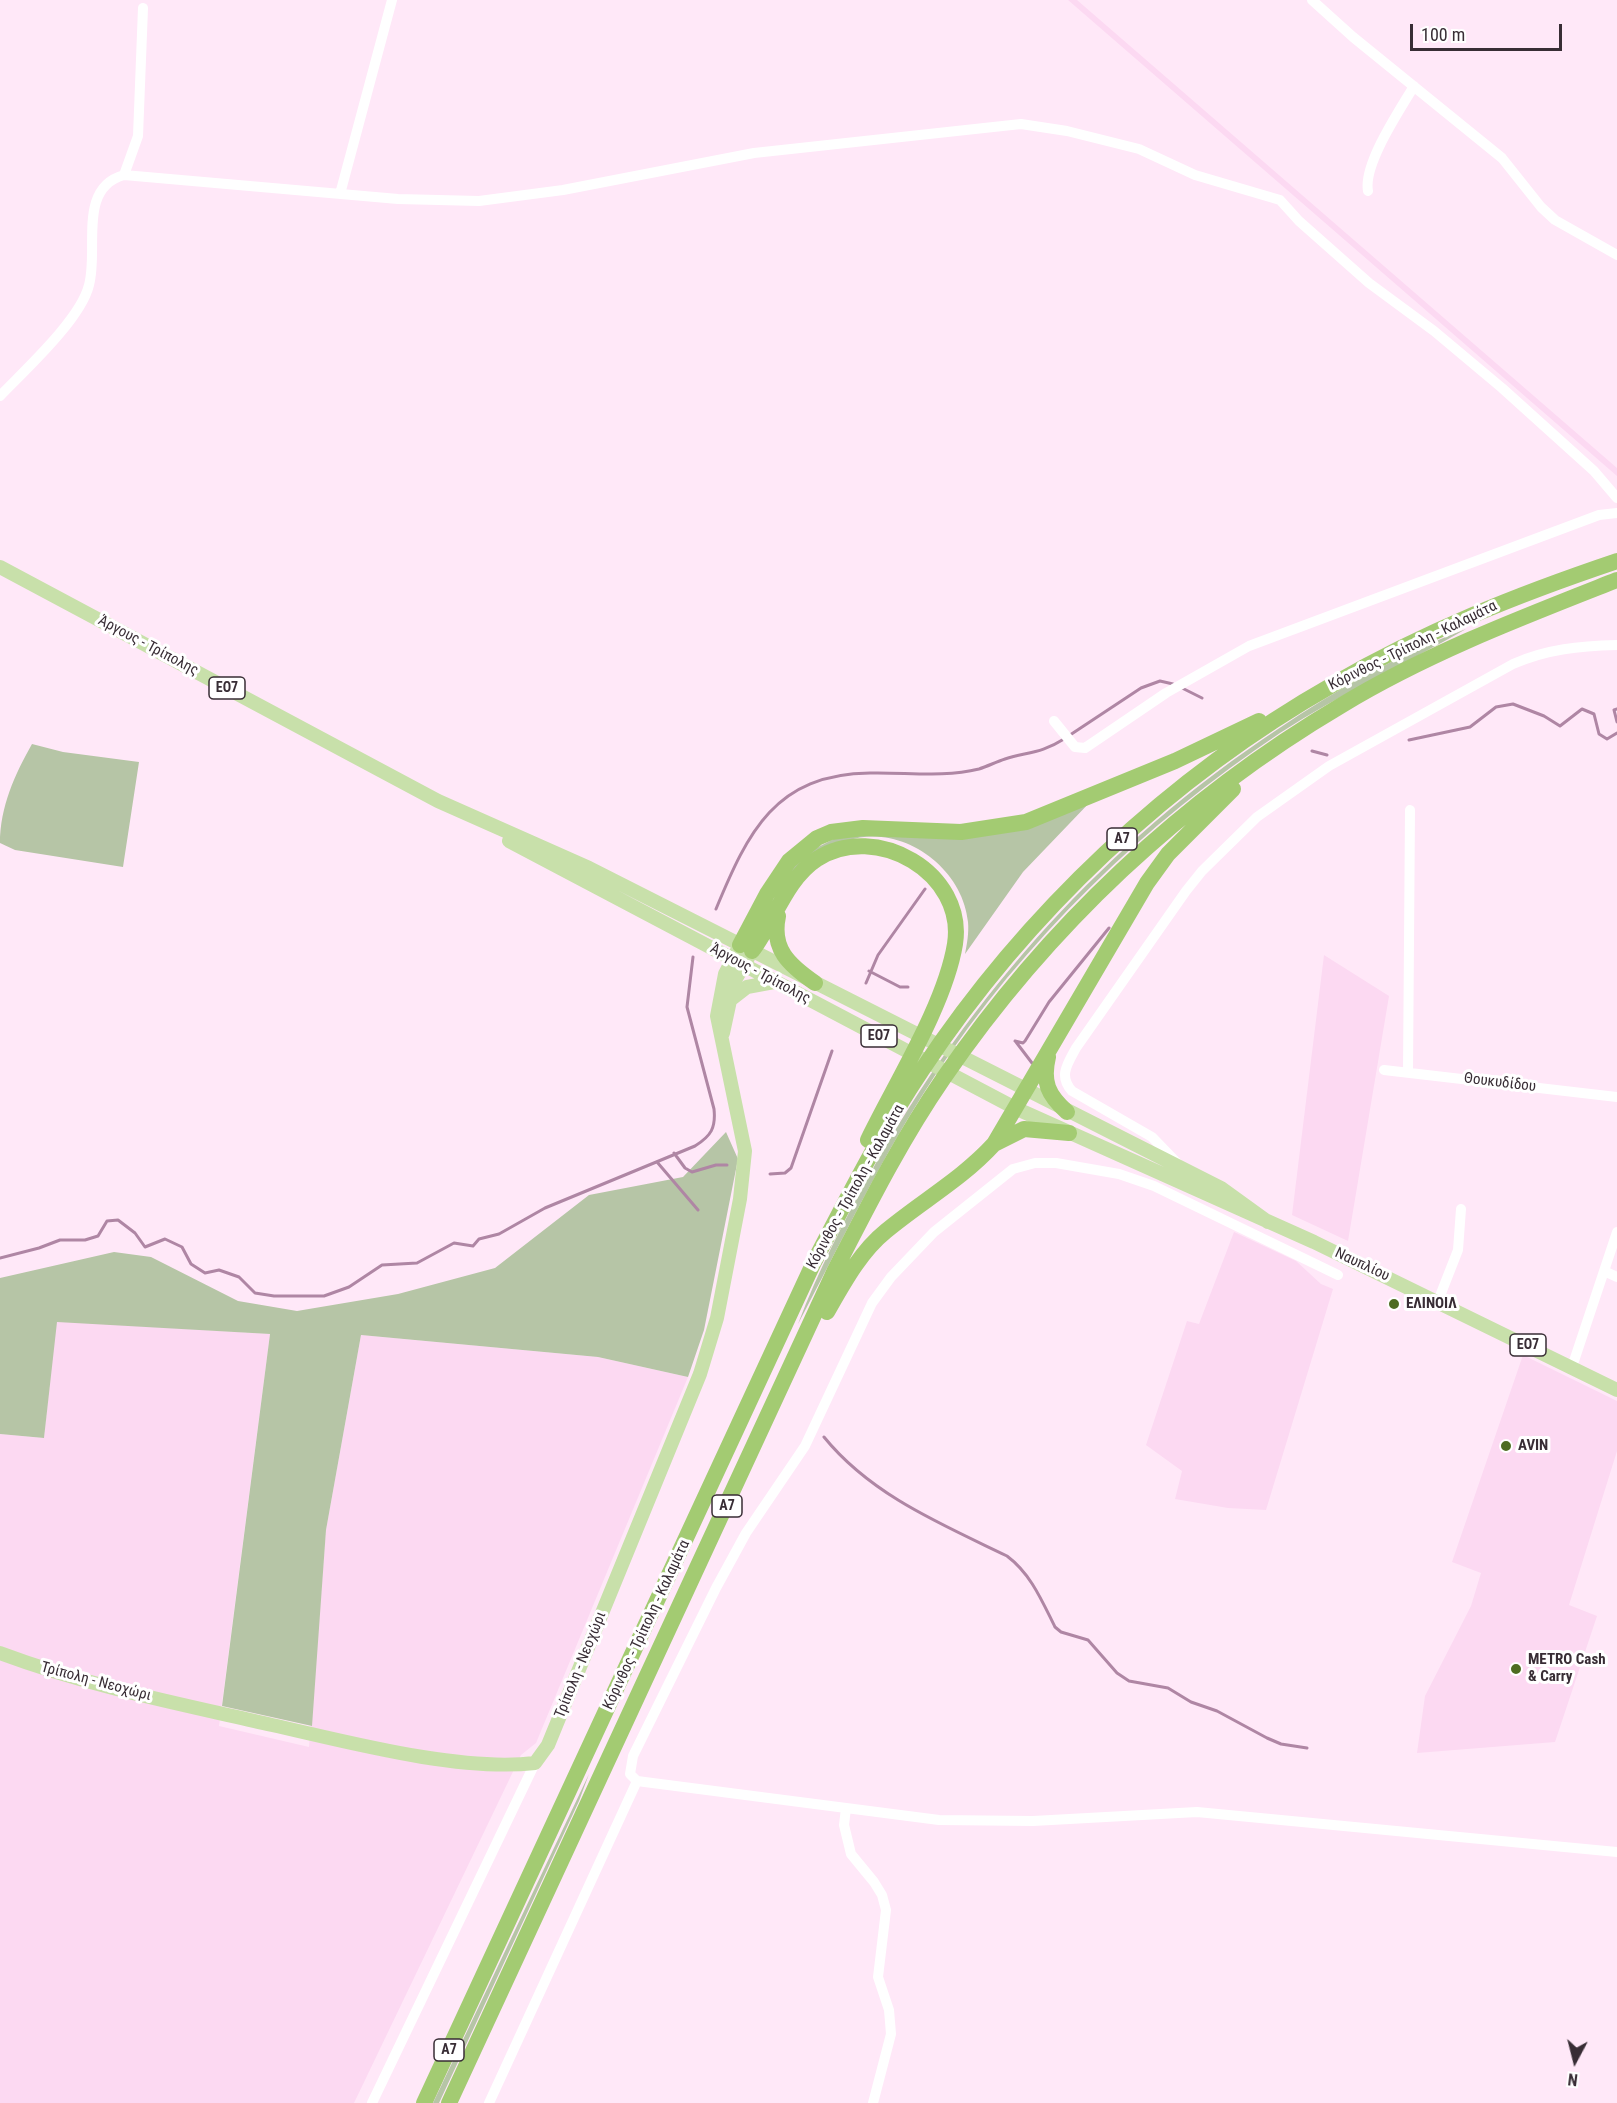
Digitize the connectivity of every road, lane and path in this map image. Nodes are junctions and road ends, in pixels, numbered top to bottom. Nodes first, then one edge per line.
1 (392, 0) edge
2 (1312, 0) edge
3 (143, 8) dead end
4 (1414, 86) junction
5 (124, 175) junction
6 (1368, 191) dead end
7 (340, 194) junction
8 (1617, 255) edge
9 (0, 396) edge
10 (1617, 498) edge
11 (1617, 513) edge
12 (1617, 561) edge
13 (0, 567) edge
14 (1617, 580) edge
15 (1617, 645) edge
16 (1332, 685) junction
17 (1054, 721) dead end
18 (1286, 740) junction
19 (1410, 810) dead end
20 (779, 908) junction
21 (742, 955) junction
22 (775, 982) junction
23 (815, 983) junction
24 (729, 1002) junction
25 (721, 1038) junction
26 (1049, 1051) junction
27 (915, 1066) junction
28 (1384, 1070) dead end
29 (1408, 1072) junction
30 (1025, 1090) junction
31 (1617, 1097) edge
32 (1015, 1108) junction
33 (1067, 1112) junction
34 (1069, 1133) junction
35 (994, 1144) junction
36 (1183, 1170) junction
37 (1461, 1209) dead end
38 (1268, 1222) junction
39 (1617, 1232) edge
40 (1604, 1271) junction
41 (1338, 1275) dead end
42 (1617, 1277) edge
43 (1438, 1301) junction
44 (1572, 1367) junction
45 (787, 1375) junction
46 (1617, 1390) edge
47 (0, 1653) edge
48 (535, 1763) junction
49 (637, 1781) junction
50 (846, 1808) junction
51 (1617, 1852) edge
52 (372, 2103) edge
53 (424, 2103) edge
54 (449, 2103) edge
55 (489, 2103) edge
56 (873, 2103) edge

1 - 7 street
2 - 4 street
3 - 5 street
4 - 6 street
4 - 8 street
5 - 7 street
5 - 9 street
7 - 10 street
11 - 17 street
12 - 16 highway, Κόρινθος - Τρίπολη - Καλαμάτα / Α7
13 - 21 main road, Άργους - Τρίπολης / ΕΟ7
14 - 18 highway, Κόρινθος - Τρίπολη - Καλαμάτα / Α7
15 - 36 street
16 - 21 highway
16 - 27 highway, Κόρινθος - Τρίπολη - Καλαμάτα / Α7
18 - 26 highway
18 - 45 highway, Κόρινθος - Τρίπολη - Καλαμάτα / Α7
19 - 29 street
20 - 21 highway
20 - 23 highway
20 - 27 highway
21 - 22 main road, Άργους - Τρίπολης / ΕΟ7
21 - 23 main road, Άργους - Τρίπολης / ΕΟ7
21 - 24 main road, Τρίπολη - Νεοχώρι
21 - 25 main road, Τρίπολη - Νεοχώρι
22 - 24 main road
22 - 32 main road, Άργους - Τρίπολης / ΕΟ7
23 - 30 main road, Άργους - Τρίπολης / ΕΟ7
24 - 25 main road, Τρίπολη - Νεοχώρι
25 - 48 main road, Τρίπολη - Νεοχώρι
26 - 30 highway
26 - 33 highway
27 - 53 highway, Κόρινθος - Τρίπολη - Καλαμάτα / Α7
28 - 29 street, Θουκυδίδου
29 - 31 street, Θουκυδίδου
30 - 32 highway
30 - 33 main road, Άργους - Τρίπολης / ΕΟ7
32 - 34 main road, Άργους - Τρίπολης / ΕΟ7
32 - 35 highway
33 - 36 main road, Ναυπλίου / ΕΟ7
34 - 35 highway
34 - 38 main road, Ναυπλίου / ΕΟ7
35 - 45 highway
36 - 38 main road, Ναυπλίου / ΕΟ7
37 - 43 street
38 - 43 main road, Ναυπλίου / ΕΟ7
39 - 40 street
40 - 42 street
40 - 44 street
41 - 49 street
43 - 44 main road, Ναυπλίου / ΕΟ7
44 - 46 main road, Ναυπλίου / ΕΟ7
45 - 54 highway, Κόρινθος - Τρίπολη - Καλαμάτα / Α7
47 - 48 main road, Τρίπολη - Νεοχώρι
48 - 52 street
49 - 50 street
49 - 55 street
50 - 51 street
50 - 56 street

